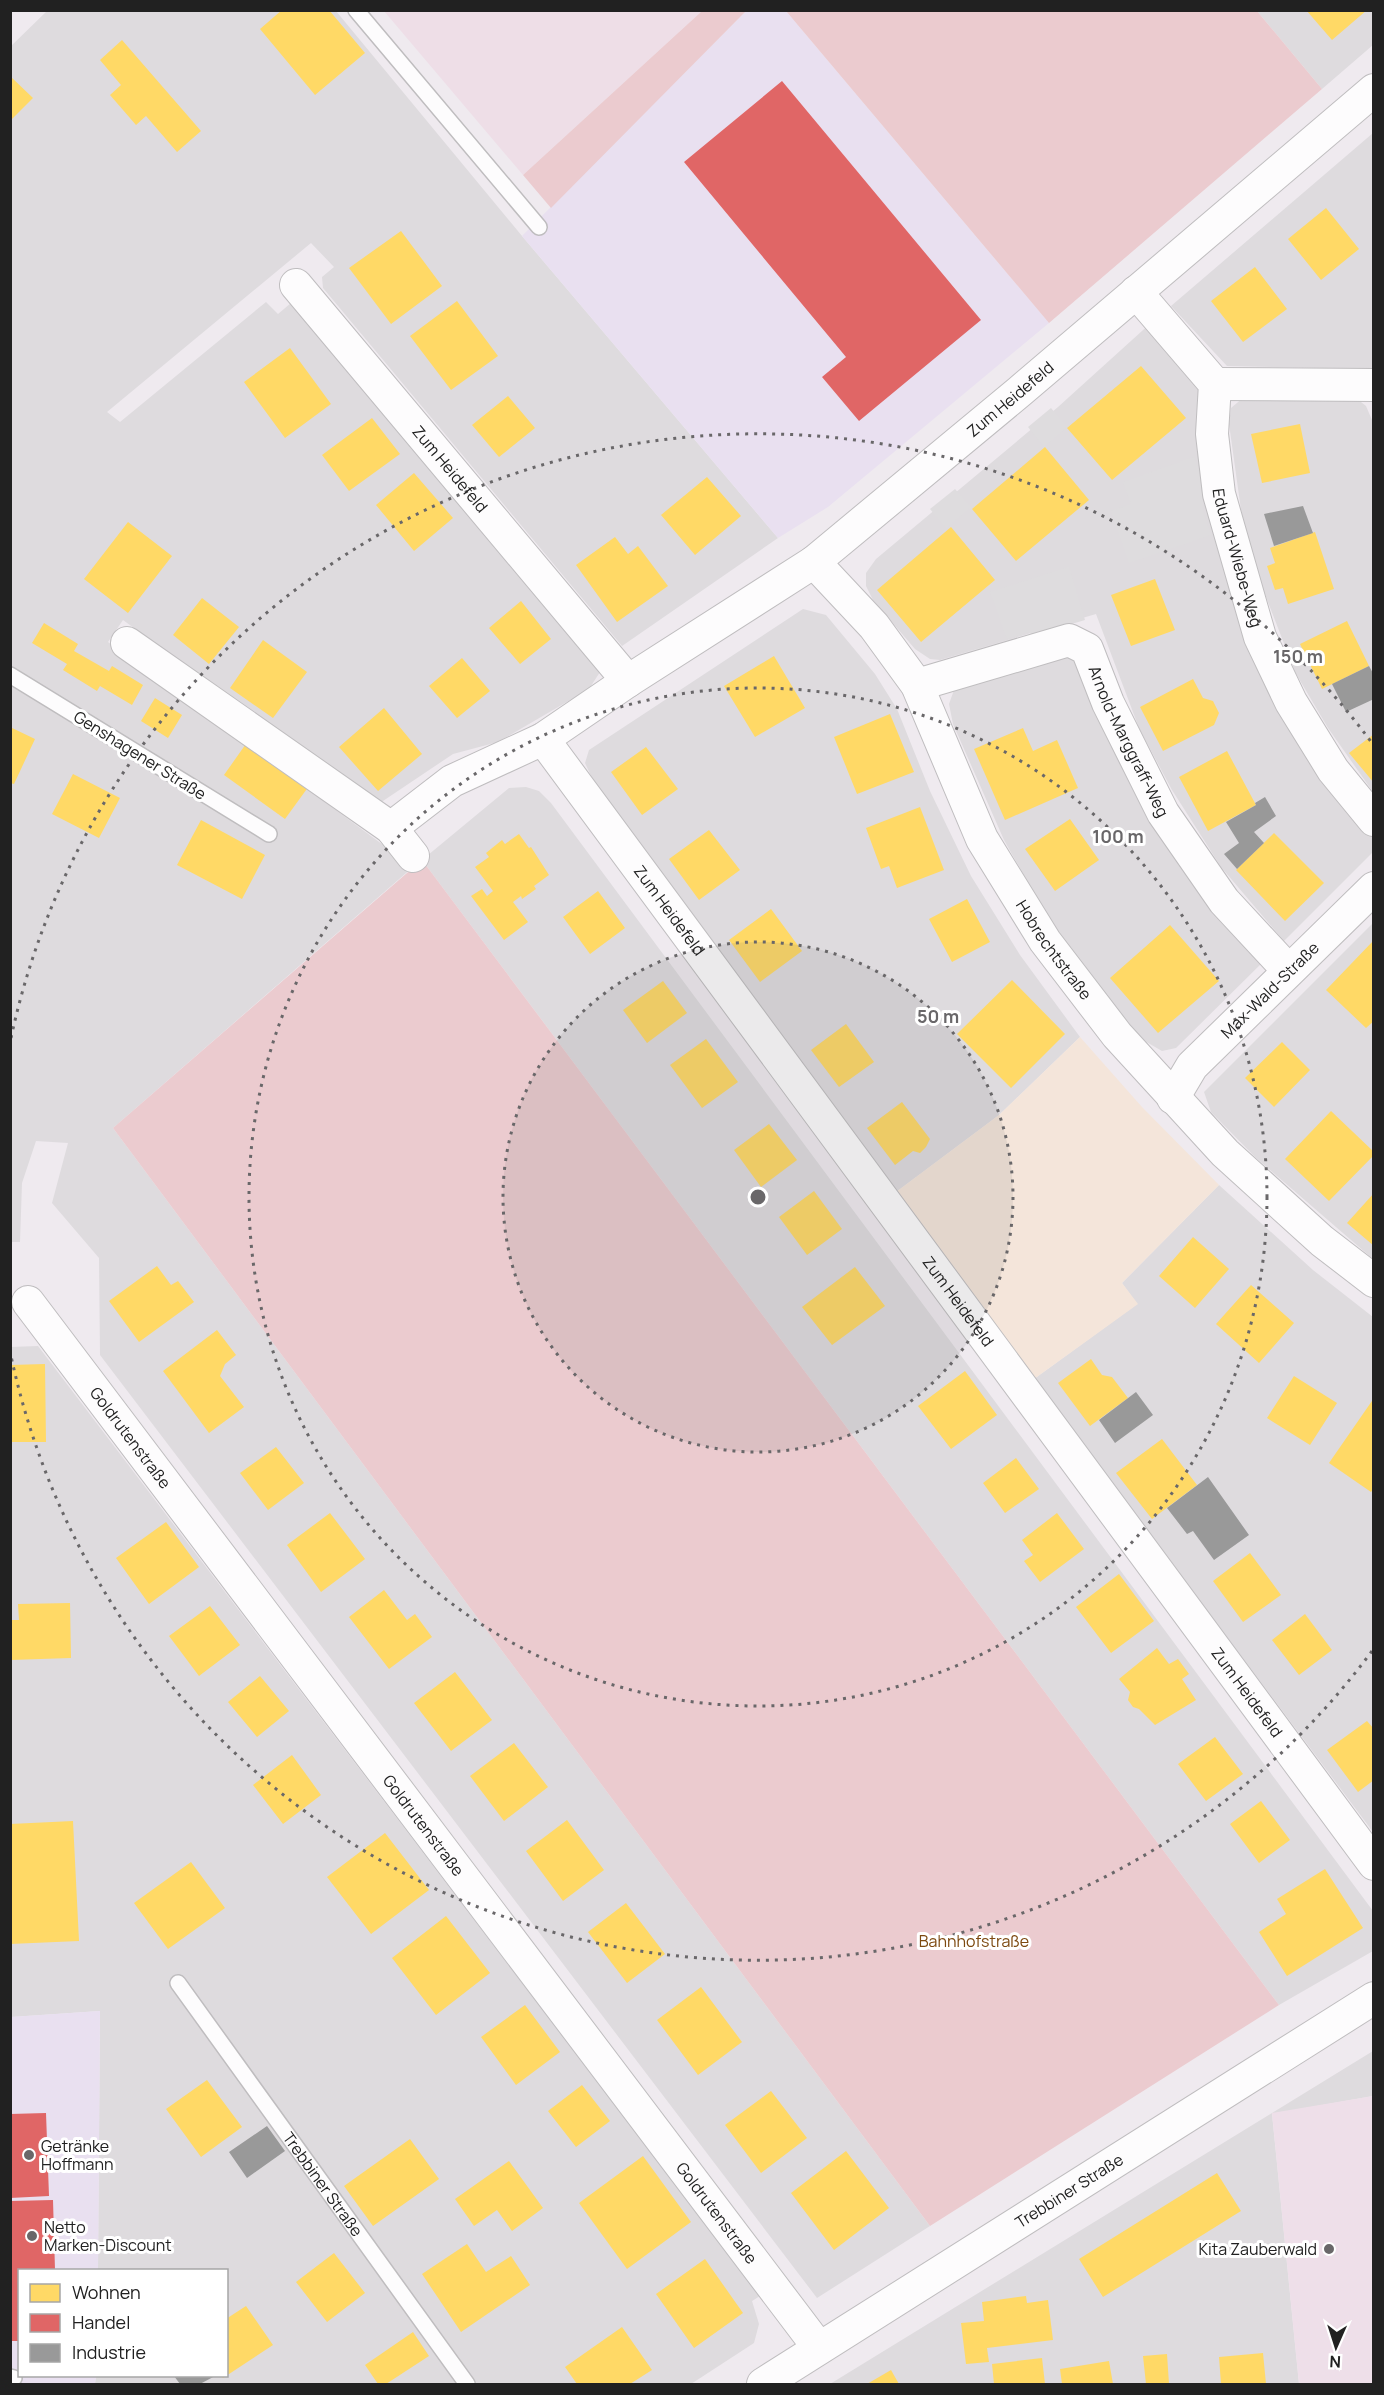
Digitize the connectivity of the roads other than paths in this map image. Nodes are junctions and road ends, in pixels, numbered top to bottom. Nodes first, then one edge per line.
1 (356, 10) edge
2 (1374, 90) edge
3 (539, 227) dead end
4 (296, 285) dead end
5 (1136, 292) junction
6 (1215, 384) junction
7 (1374, 385) edge
8 (814, 562) junction
9 (126, 643) dead end
10 (10, 675) edge
11 (628, 681) junction
12 (917, 685) junction
13 (543, 739) junction
14 (1374, 820) edge
15 (391, 828) junction
16 (269, 834) dead end
17 (413, 856) dead end
18 (1374, 888) edge
19 (1288, 970) junction
20 (1173, 1098) junction
21 (1374, 1281) edge
22 (28, 1302) dead end
23 (1374, 1864) edge
24 (178, 1983) dead end
25 (1374, 1998) edge
26 (819, 2348) junction
27 (467, 2385) edge
28 (763, 2385) edge

1 - 3 lane
2 - 5 street, Zum Heidefeld
4 - 11 street, Zum Heidefeld
5 - 6 street
5 - 8 street, Zum Heidefeld
6 - 7 street
6 - 14 street, Eduard-Wiebe-Weg
8 - 11 street, Zum Heidefeld
8 - 12 street, Hobrechtstraße
9 - 15 street
10 - 16 lane, Genshagener Straße
11 - 13 street, Zum Heidefeld
12 - 19 street, Arnold-Marggraff-Weg
12 - 20 street, Hobrechtstraße
13 - 15 street, Zum Heidefeld
13 - 23 street, Zum Heidefeld
15 - 17 street
18 - 19 street, Max-Wald-Straße
19 - 20 street, Max-Wald-Straße
20 - 21 street, Hobrechtstraße
22 - 26 street, Goldrutenstraße
24 - 27 lane, Trebbiner Straße
25 - 26 street, Trebbiner Straße
26 - 28 street, Trebbiner Straße

